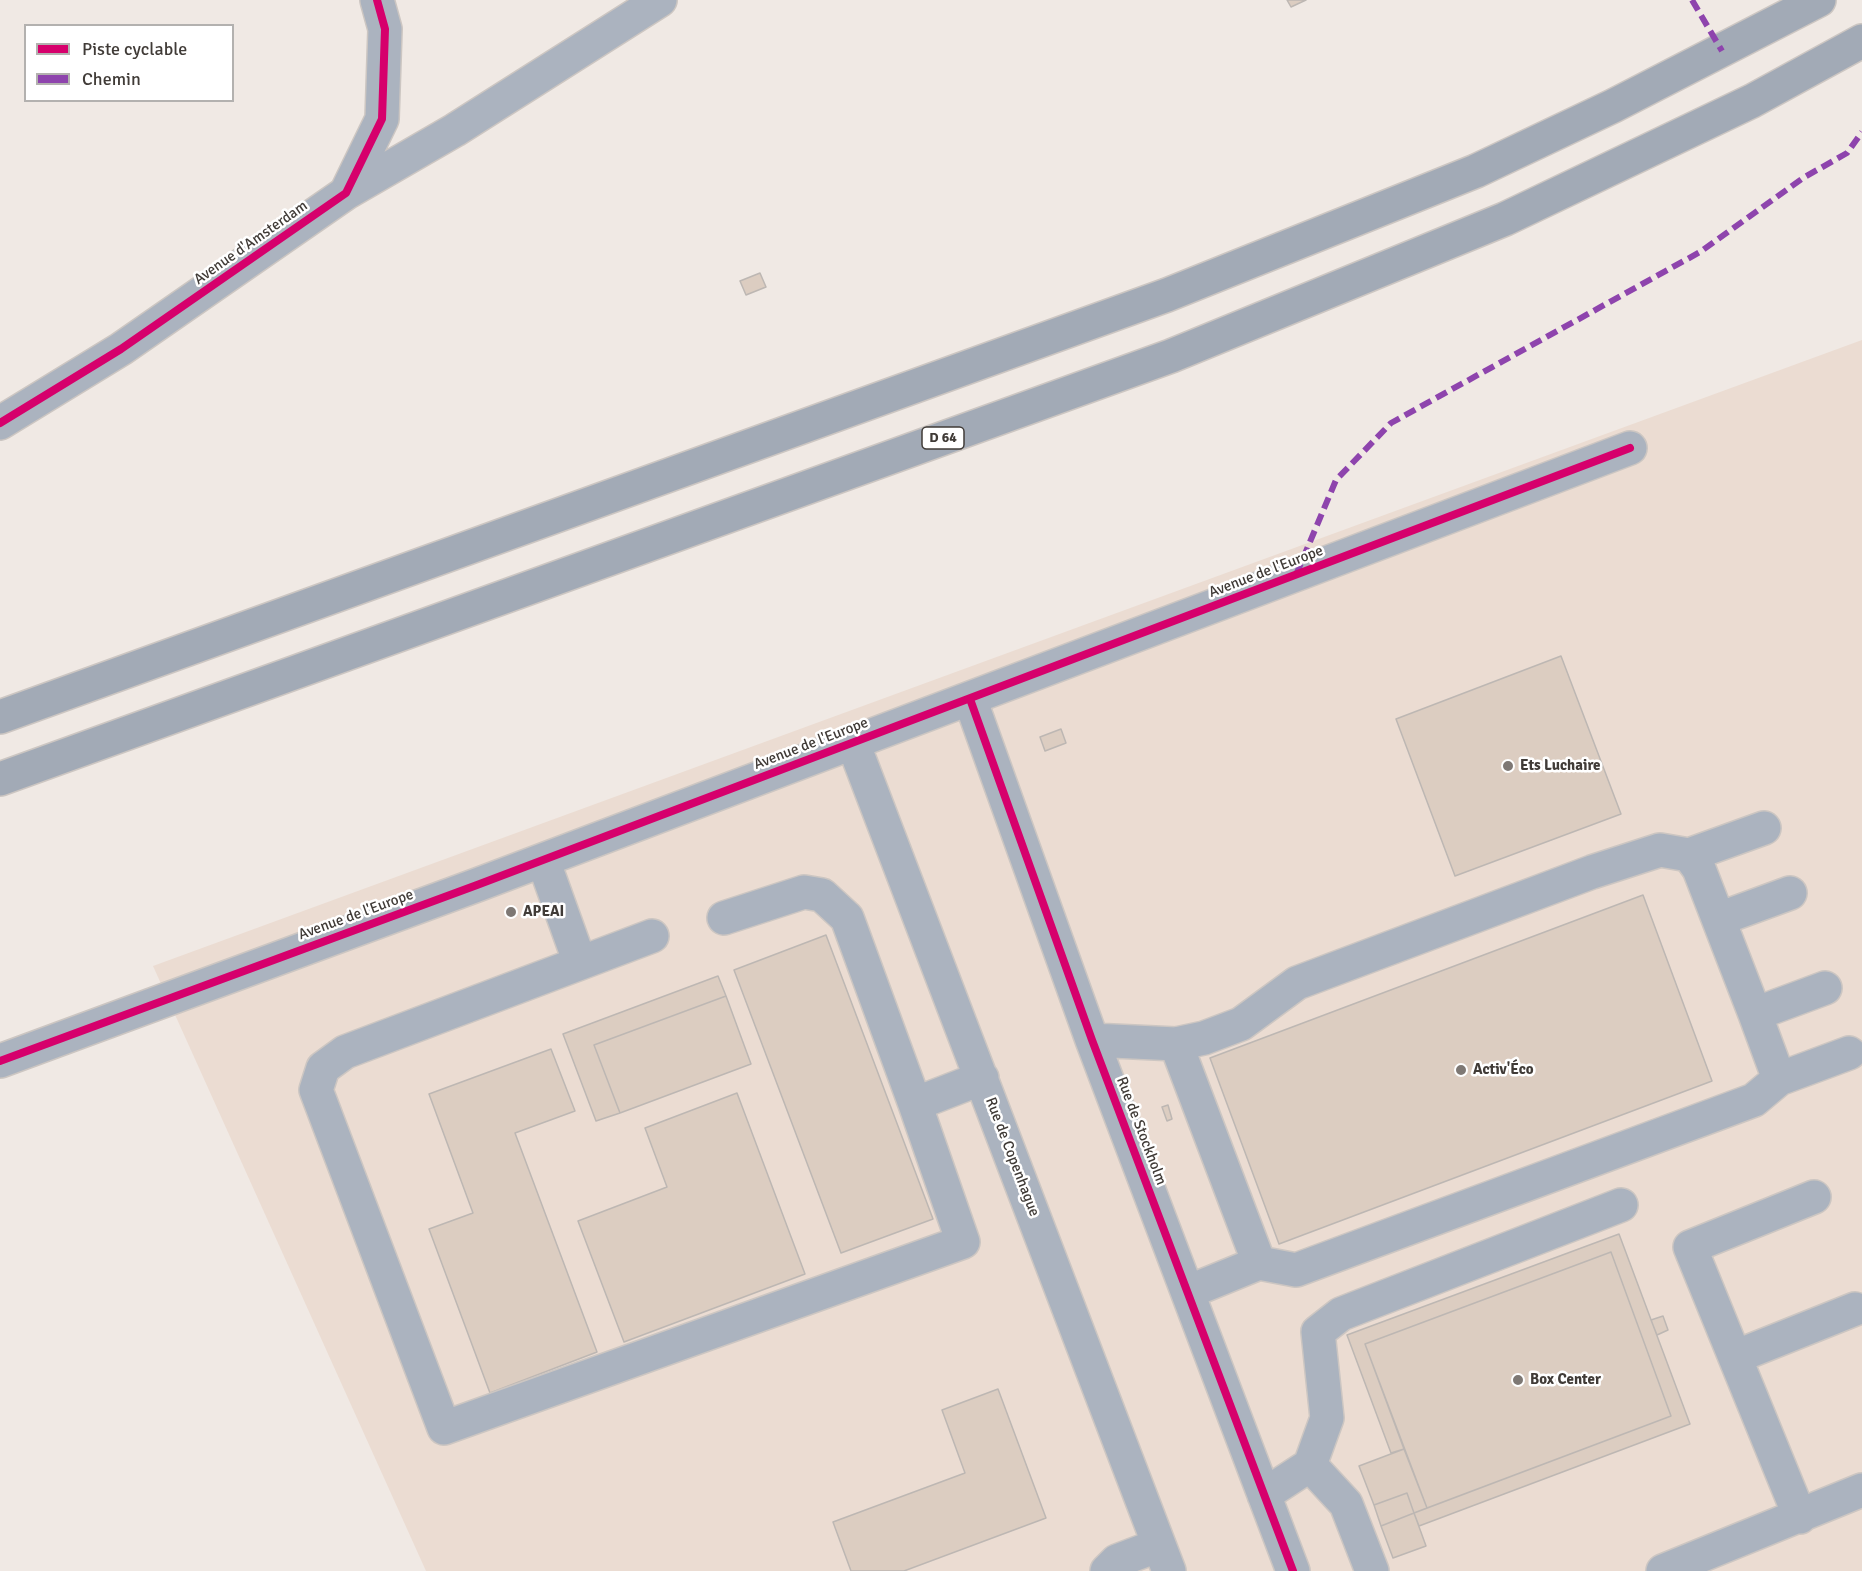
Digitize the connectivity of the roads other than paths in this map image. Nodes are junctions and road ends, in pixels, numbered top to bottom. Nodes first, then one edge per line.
1 (377, 0) edge
2 (660, 0) edge
3 (1819, 0) edge
4 (1862, 41) edge
5 (346, 194) junction
6 (0, 423) edge
7 (1630, 448) dead end
8 (970, 699) junction
9 (0, 717) edge
10 (854, 743) junction
11 (0, 779) edge
12 (1764, 828) dead end
13 (1689, 855) junction
14 (543, 860) junction
15 (1790, 893) dead end
16 (724, 918) dead end
17 (1719, 920) junction
18 (652, 936) dead end
19 (580, 963) junction
20 (1826, 988) dead end
21 (1755, 1014) junction
22 (1092, 1040) junction
23 (1176, 1044) junction
24 (1849, 1053) dead end
25 (0, 1061) edge
26 (982, 1078) junction
27 (1779, 1078) junction
28 (915, 1104) junction
29 (1815, 1197) dead end
30 (1621, 1205) dead end
31 (1259, 1263) junction
32 (1188, 1292) junction
33 (1856, 1309) dead end
34 (1735, 1357) junction
35 (1310, 1466) junction
36 (1862, 1490) edge
37 (1264, 1495) junction
38 (1800, 1517) junction
39 (1164, 1558) edge
40 (1107, 1571) edge
41 (1293, 1571) edge
42 (1372, 1571) edge
43 (1663, 1571) edge

1 - 5 street, Avenue d'Amsterdam
2 - 5 street, Avenue d'Amsterdam
3 - 9 main road
4 - 11 main road, D 64
5 - 6 street, Avenue d'Amsterdam
7 - 8 street, Avenue de l'Europe
8 - 10 street, Avenue de l'Europe
8 - 22 street, Rue de Stockholm
10 - 14 street, Avenue de l'Europe
10 - 26 street, Rue de Copenhague
12 - 13 street
13 - 17 street
13 - 23 street
14 - 19 street
14 - 25 street, Avenue de l'Europe
15 - 17 street
16 - 28 street
17 - 21 street
18 - 19 street
19 - 28 street
20 - 21 street
21 - 27 street
22 - 23 street
22 - 32 street, Rue de Stockholm
23 - 31 street
24 - 27 street
26 - 28 street
26 - 39 street, Rue de Copenhague
27 - 31 street
29 - 34 street
30 - 35 street
31 - 32 street
32 - 37 street, Rue de Stockholm
33 - 34 street
34 - 38 street
35 - 37 street
35 - 42 street
36 - 38 street
37 - 41 street, Rue de Stockholm
38 - 43 street
39 - 40 street

